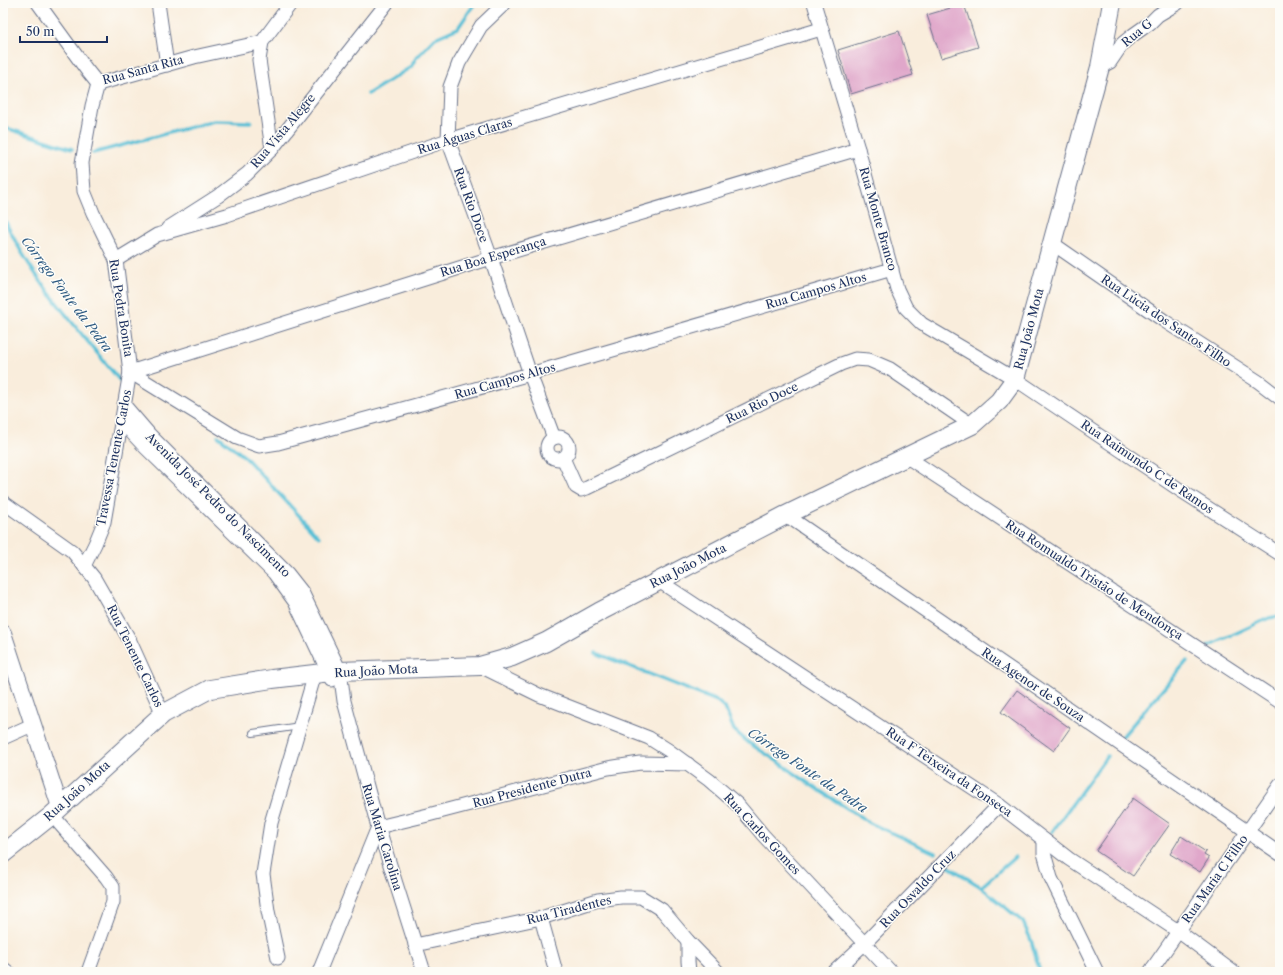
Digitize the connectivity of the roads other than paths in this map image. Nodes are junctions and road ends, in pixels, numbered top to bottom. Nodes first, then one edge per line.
1 (38, 3) edge
2 (158, 3) edge
3 (291, 3) edge
4 (387, 3) edge
5 (505, 3) edge
6 (814, 3) edge
7 (1112, 3) edge
8 (1178, 3) edge
9 (821, 29) junction
10 (262, 42) junction
11 (167, 65) junction
12 (1100, 67) junction
13 (98, 84) junction
14 (448, 140) junction
15 (272, 149) junction
16 (858, 149) junction
17 (218, 196) junction
18 (227, 215) junction
19 (157, 235) junction
20 (1052, 243) junction
21 (491, 258) junction
22 (116, 260) junction
23 (892, 269) junction
24 (130, 372) junction
25 (530, 374) junction
26 (1015, 379) junction
27 (1280, 398) edge
28 (124, 405) junction
29 (122, 419) junction
30 (972, 425) junction
31 (908, 457) junction
32 (3, 502) edge
33 (786, 515) junction
34 (1280, 554) edge
35 (84, 566) junction
36 (659, 581) junction
37 (3, 633) edge
38 (480, 666) junction
39 (328, 673) junction
40 (1280, 702) edge
41 (163, 714) junction
42 (32, 725) junction
43 (300, 726) junction
44 (253, 733) dead end
45 (3, 738) edge
46 (688, 764) junction
47 (1280, 785) edge
48 (999, 805) junction
49 (56, 811) junction
50 (378, 827) junction
51 (1248, 831) junction
52 (1044, 840) junction
53 (3, 854) edge
54 (1280, 854) edge
55 (541, 918) junction
56 (1178, 931) junction
57 (688, 941) junction
58 (864, 944) junction
59 (415, 945) junction
60 (278, 958) dead end
61 (3, 968) edge
62 (8, 972) edge
63 (88, 972) edge
64 (319, 972) edge
65 (424, 972) edge
66 (556, 972) edge
67 (689, 972) edge
68 (718, 972) edge
69 (834, 972) edge
70 (891, 972) edge
71 (1097, 972) edge
72 (1150, 972) edge
73 (1233, 972) edge

1 - 13 street, Rua Santa Rita
2 - 11 street
3 - 10 street
4 - 15 street, Rua Vista Alegre
5 - 14 street, Rua Rio Doce
6 - 9 street, Rua Monte Branco
7 - 12 main road, Rua João Mota
8 - 12 street, Rua G
9 - 14 street, Rua Águas Claras
9 - 16 street, Rua Monte Branco
10 - 11 street, Rua Santa Rita
10 - 15 street
11 - 13 street, Rua Santa Rita
12 - 20 main road, Rua João Mota
13 - 22 street, Rua Pedra Bonita
14 - 18 street, Rua Águas Claras
14 - 21 street, Rua Rio Doce
15 - 17 street, Rua Vista Alegre
16 - 21 street, Rua Boa Esperança
16 - 23 street, Rua Monte Branco
17 - 18 street
17 - 19 street, Rua Vista Alegre
18 - 19 street, Rua Águas Claras
19 - 22 street, Rua Águas Claras
20 - 26 main road, Rua João Mota
20 - 27 street, Rua Lúcia dos Santos Filho
21 - 24 street, Rua Boa Esperança
21 - 25 street, Rua Rio Doce
22 - 24 street, Rua Pedra Bonita
23 - 25 street, Rua Campos Altos
23 - 26 street, Rua Monte Branco
24 - 25 street, Rua Campos Altos
24 - 28 street, Travessa Tenente Carlos
25 - 30 street, Rua Rio Doce
26 - 30 main road, Rua João Mota
26 - 34 street, Rua Raimundo C de Ramos
28 - 29 street, Travessa Tenente Carlos
28 - 39 street, Avenida José Pedro do Nascimento
29 - 35 street, Travessa Tenente Carlos
29 - 39 street, Avenida José Pedro do Nascimento
30 - 31 main road, Rua João Mota
31 - 33 main road, Rua João Mota
31 - 40 street, Rua Romualdo Tristão de Mendonça
32 - 35 street, Rua Tenente Carlos
33 - 36 main road, Rua João Mota
33 - 51 street, Rua Agenor de Souza
35 - 41 street, Rua Tenente Carlos
36 - 38 main road, Rua João Mota
36 - 48 street, Rua F Teixeira da Fonseca
37 - 42 street
38 - 39 main road, Rua João Mota
38 - 46 street, Rua Carlos Gomes
39 - 41 main road, Rua João Mota
39 - 43 street
39 - 50 street, Rua Maria Carolina
41 - 49 main road, Rua João Mota
42 - 45 street
42 - 49 street
43 - 44 lane
43 - 60 street
46 - 50 street, Rua Presidente Dutra
46 - 58 street, Rua Carlos Gomes
47 - 51 street, Rua Maria C Filho
48 - 52 street, Rua F Teixeira da Fonseca
48 - 58 street, Rua Osvaldo Cruz
49 - 53 main road, Rua João Mota
49 - 63 street
50 - 59 street, Rua Maria Carolina
50 - 64 street
51 - 54 street, Rua Agenor de Souza
51 - 56 street, Rua Maria C Filho
52 - 56 street, Rua F Teixeira da Fonseca
52 - 71 street
55 - 57 street, Rua Tiradentes
55 - 59 street, Rua Tiradentes
55 - 66 street
56 - 72 street, Rua Maria C Filho
56 - 73 street, Rua F Teixeira da Fonseca
57 - 67 street
57 - 68 street, Rua Tiradentes
58 - 69 street, Rua Osvaldo Cruz
58 - 70 street, Rua Carlos Gomes
59 - 65 street, Rua Maria Carolina
61 - 62 street

